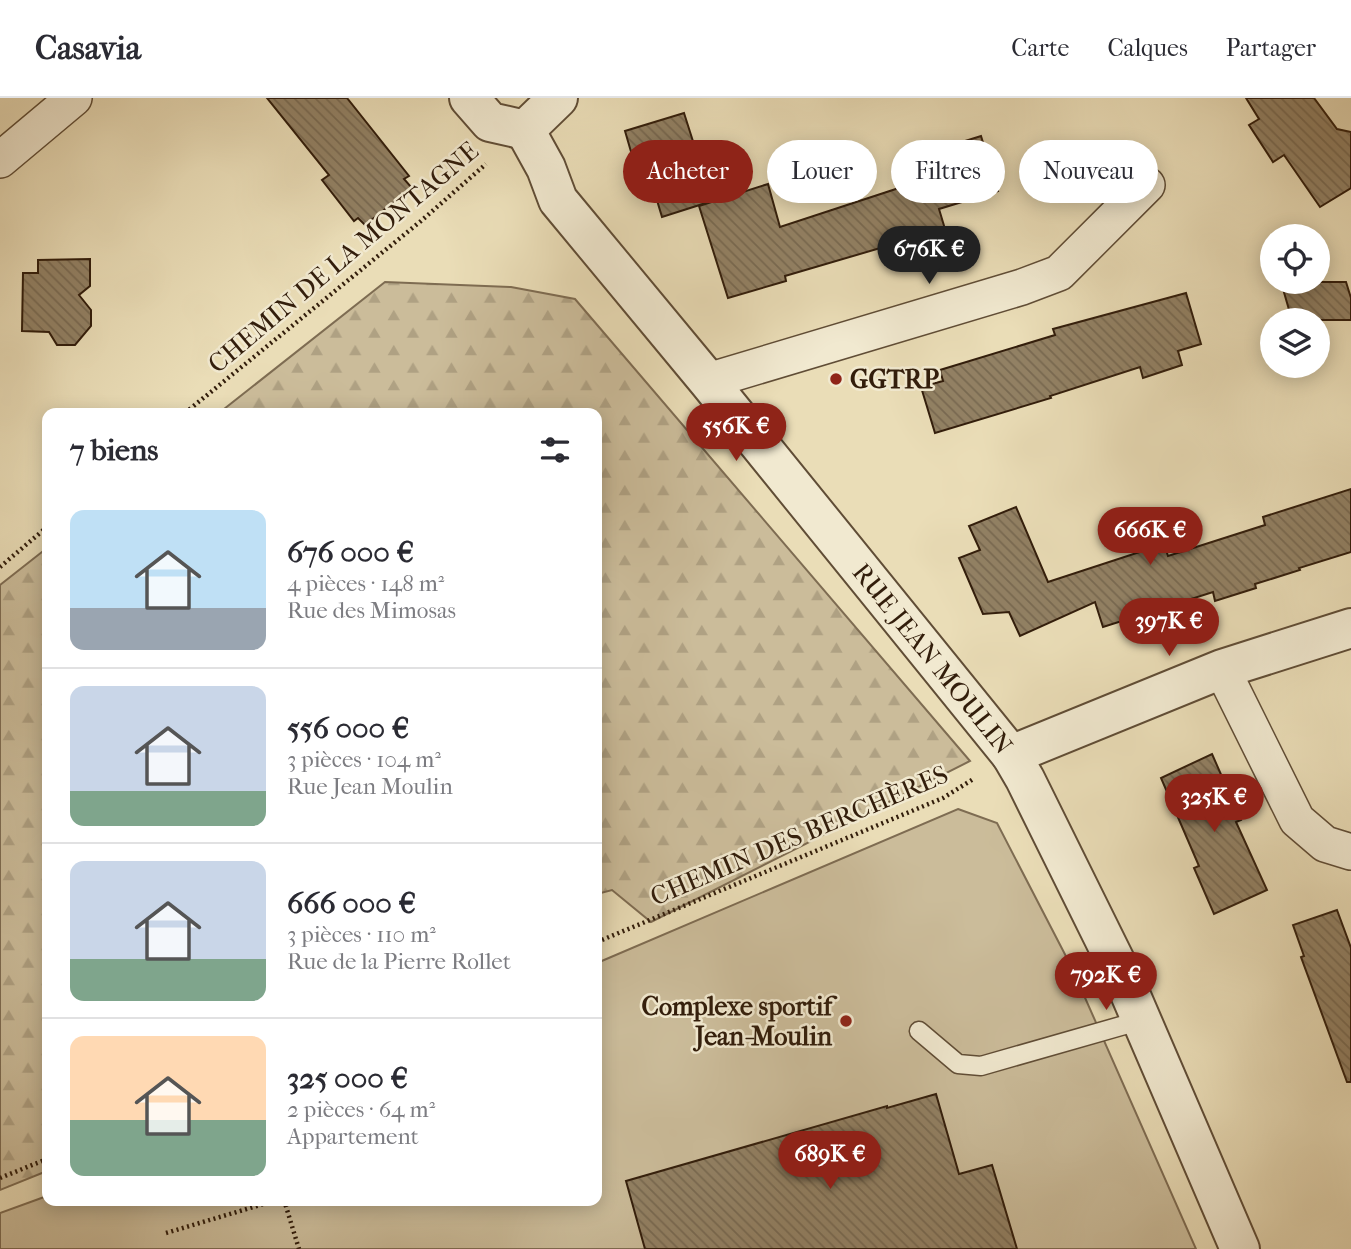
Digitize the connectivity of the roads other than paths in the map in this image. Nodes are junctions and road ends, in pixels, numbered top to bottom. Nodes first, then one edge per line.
1 (74, 98) edge
2 (469, 98) edge
3 (558, 98) edge
4 (525, 130) junction
5 (0, 160) edge
6 (1129, 203) edge
7 (708, 382) junction
8 (1351, 628) edge
9 (1222, 669) junction
10 (1011, 755) junction
11 (1351, 852) edge
12 (1142, 1020) junction
13 (919, 1031) dead end
14 (1240, 1249) edge

1 - 5 street
2 - 4 street
3 - 4 street
4 - 7 street, RUE JEAN MOULIN
6 - 7 street
7 - 10 street, RUE JEAN MOULIN
8 - 9 street
9 - 10 street
9 - 11 street
10 - 12 street, RUE JEAN MOULIN
12 - 13 lane
12 - 14 street, RUE JEAN MOULIN

